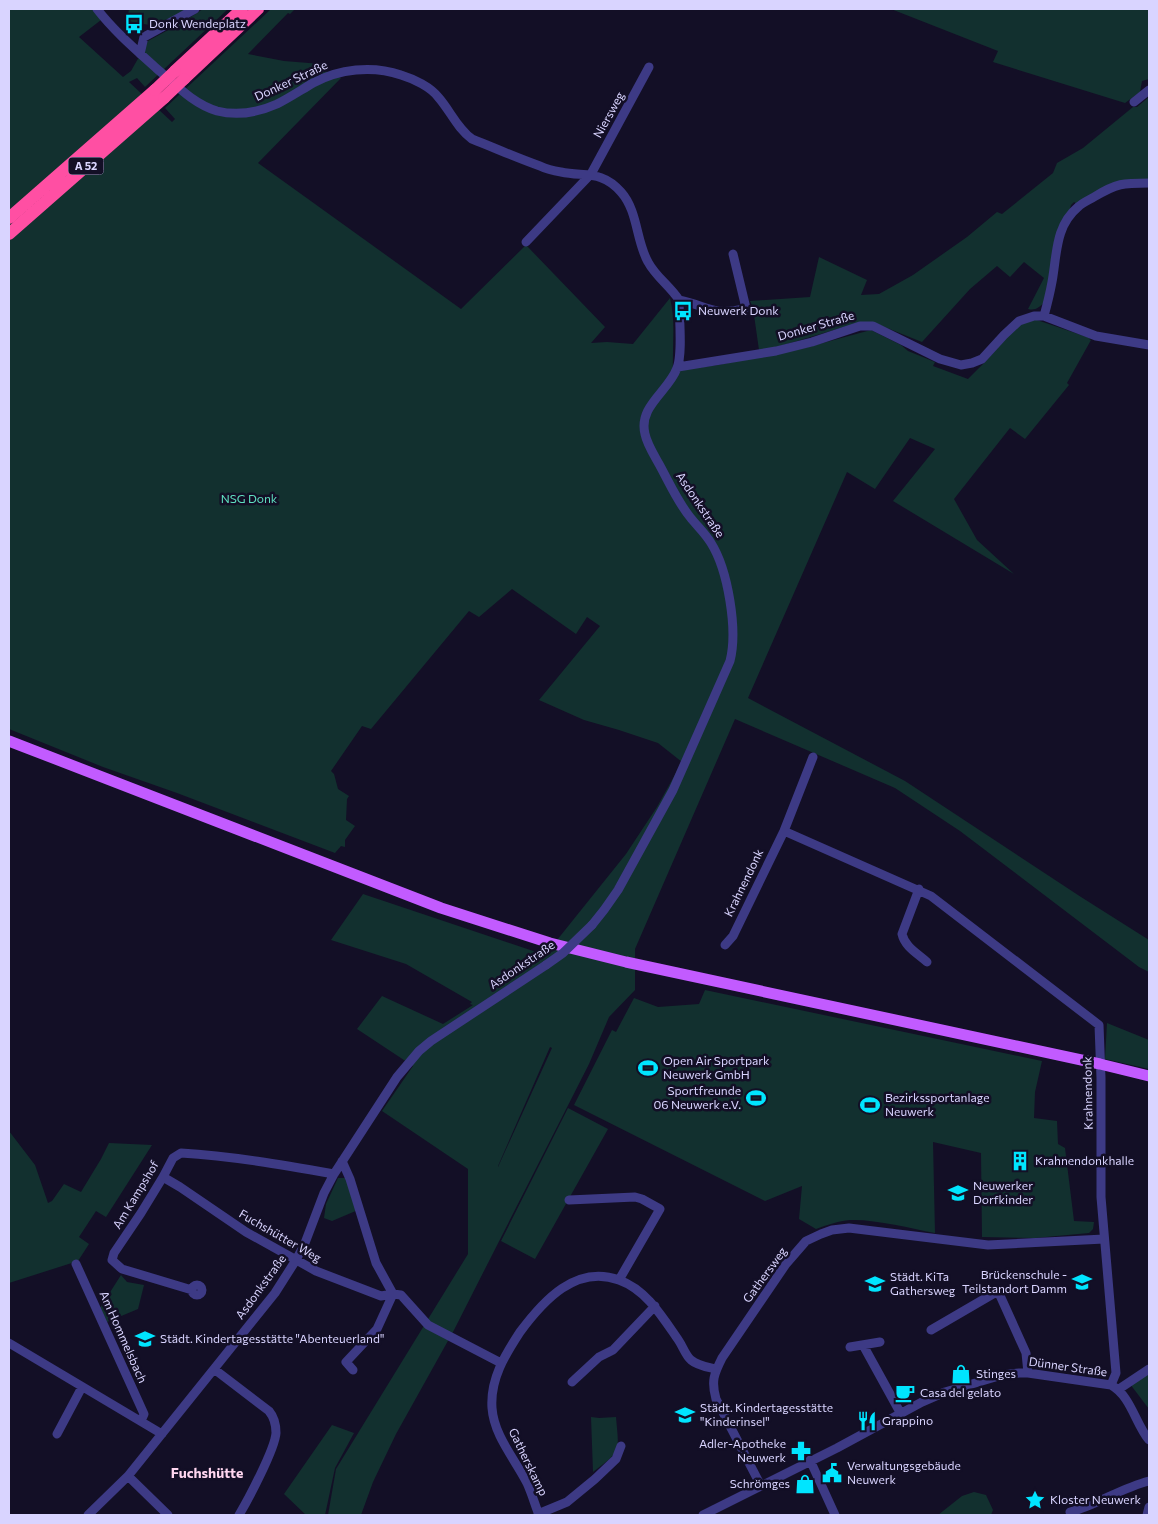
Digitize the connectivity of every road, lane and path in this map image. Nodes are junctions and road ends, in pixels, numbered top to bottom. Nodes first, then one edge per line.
1 (97, 9) edge
2 (195, 9) edge
3 (242, 9) edge
4 (258, 9) edge
5 (140, 54) junction
6 (649, 67) dead end
7 (180, 75) junction
8 (1149, 90) edge
9 (159, 94) junction
10 (1134, 102) dead end
11 (590, 174) junction
12 (1149, 183) edge
13 (9, 218) edge
14 (9, 234) edge
15 (526, 242) dead end
16 (733, 254) dead end
17 (679, 300) junction
18 (1044, 316) junction
19 (1149, 345) edge
20 (678, 367) junction
21 (9, 741) edge
22 (813, 757) dead end
23 (784, 831) junction
24 (919, 889) junction
25 (725, 945) dead end
26 (926, 962) dead end
27 (1100, 1064) junction
28 (1149, 1076) edge
29 (342, 1161) junction
30 (334, 1174) junction
31 (163, 1177) junction
32 (569, 1200) dead end
33 (1104, 1239) junction
34 (296, 1260) junction
35 (76, 1264) dead end
36 (619, 1280) junction
37 (192, 1290) dead end
38 (393, 1294) junction
39 (655, 1306) junction
40 (931, 1330) dead end
41 (880, 1342) dead end
42 (9, 1343) edge
43 (863, 1345) junction
44 (850, 1347) dead end
45 (501, 1363) junction
46 (214, 1369) junction
47 (716, 1369) junction
48 (353, 1370) dead end
49 (1149, 1370) edge
50 (1028, 1373) junction
51 (572, 1382) dead end
52 (82, 1387) junction
53 (1115, 1387) junction
54 (901, 1414) junction
55 (140, 1421) junction
56 (57, 1434) dead end
57 (162, 1434) junction
58 (1149, 1440) edge
59 (620, 1446) dead end
60 (810, 1460) junction
61 (128, 1476) junction
62 (1149, 1481) edge
63 (761, 1486) junction
64 (1149, 1507) edge
65 (1070, 1512) dead end
66 (539, 1514) edge
67 (88, 1515) edge
68 (168, 1515) edge
69 (239, 1515) edge
70 (703, 1515) edge
71 (836, 1515) edge
72 (1147, 1515) edge

1 - 5 street, Donker Straße
2 - 5 street
3 - 7 highway, A 52
4 - 7 highway, A 52
5 - 11 street, Donker Straße
6 - 11 street, Niersweg
7 - 9 highway, A 52, bridge
8 - 10 street
9 - 13 highway, A 52
9 - 14 highway, A 52
11 - 15 street
11 - 17 street, Donker Straße
12 - 18 street
16 - 17 street
17 - 20 street
18 - 19 street
18 - 20 street, Donker Straße
20 - 29 street, Asdonkstraße, bridge
21 - 27 main road
22 - 23 street, Krahnendonk
23 - 24 street, Krahnendonk
23 - 25 street, Krahnendonk
24 - 26 street
24 - 27 street, Krahnendonk
27 - 28 main road
27 - 33 street, Krahnendonk
29 - 30 street, Asdonkstraße
29 - 38 street, Fuchshütter Weg
30 - 31 street, Am Kampshof
30 - 34 street, Asdonkstraße
31 - 34 street, Fuchshütter Weg
31 - 37 street, Am Kampshof
32 - 36 street
33 - 47 street, Gathersweg
33 - 53 street, Krahnendonk
34 - 38 street, Fuchshütter Weg
34 - 46 street, Asdonkstraße
35 - 55 street, Am Hommelsbach
36 - 39 street, Gatherskamp
36 - 45 street, Gatherskamp
38 - 45 street, Fuchshütter Weg
38 - 48 street
39 - 47 street, Gatherskamp
39 - 51 street
40 - 50 street
41 - 43 street
42 - 52 street
43 - 44 street
43 - 54 street
45 - 66 street, Gatherskamp
46 - 57 street, Asdonkstraße
46 - 69 street
47 - 63 street, Gathersweg
49 - 53 street
50 - 53 street, Dünner Straße
50 - 54 street, Dünner Straße
52 - 55 street
52 - 56 street
53 - 58 street
54 - 60 street, Dünner Straße
55 - 57 street
57 - 61 street, Asdonkstraße
59 - 66 street, Gatherskamp
60 - 63 street, Dünner Straße
60 - 71 street
61 - 67 street, Asdonkstraße
61 - 68 street
62 - 65 street
63 - 70 street, Dünner Straße
64 - 72 street

